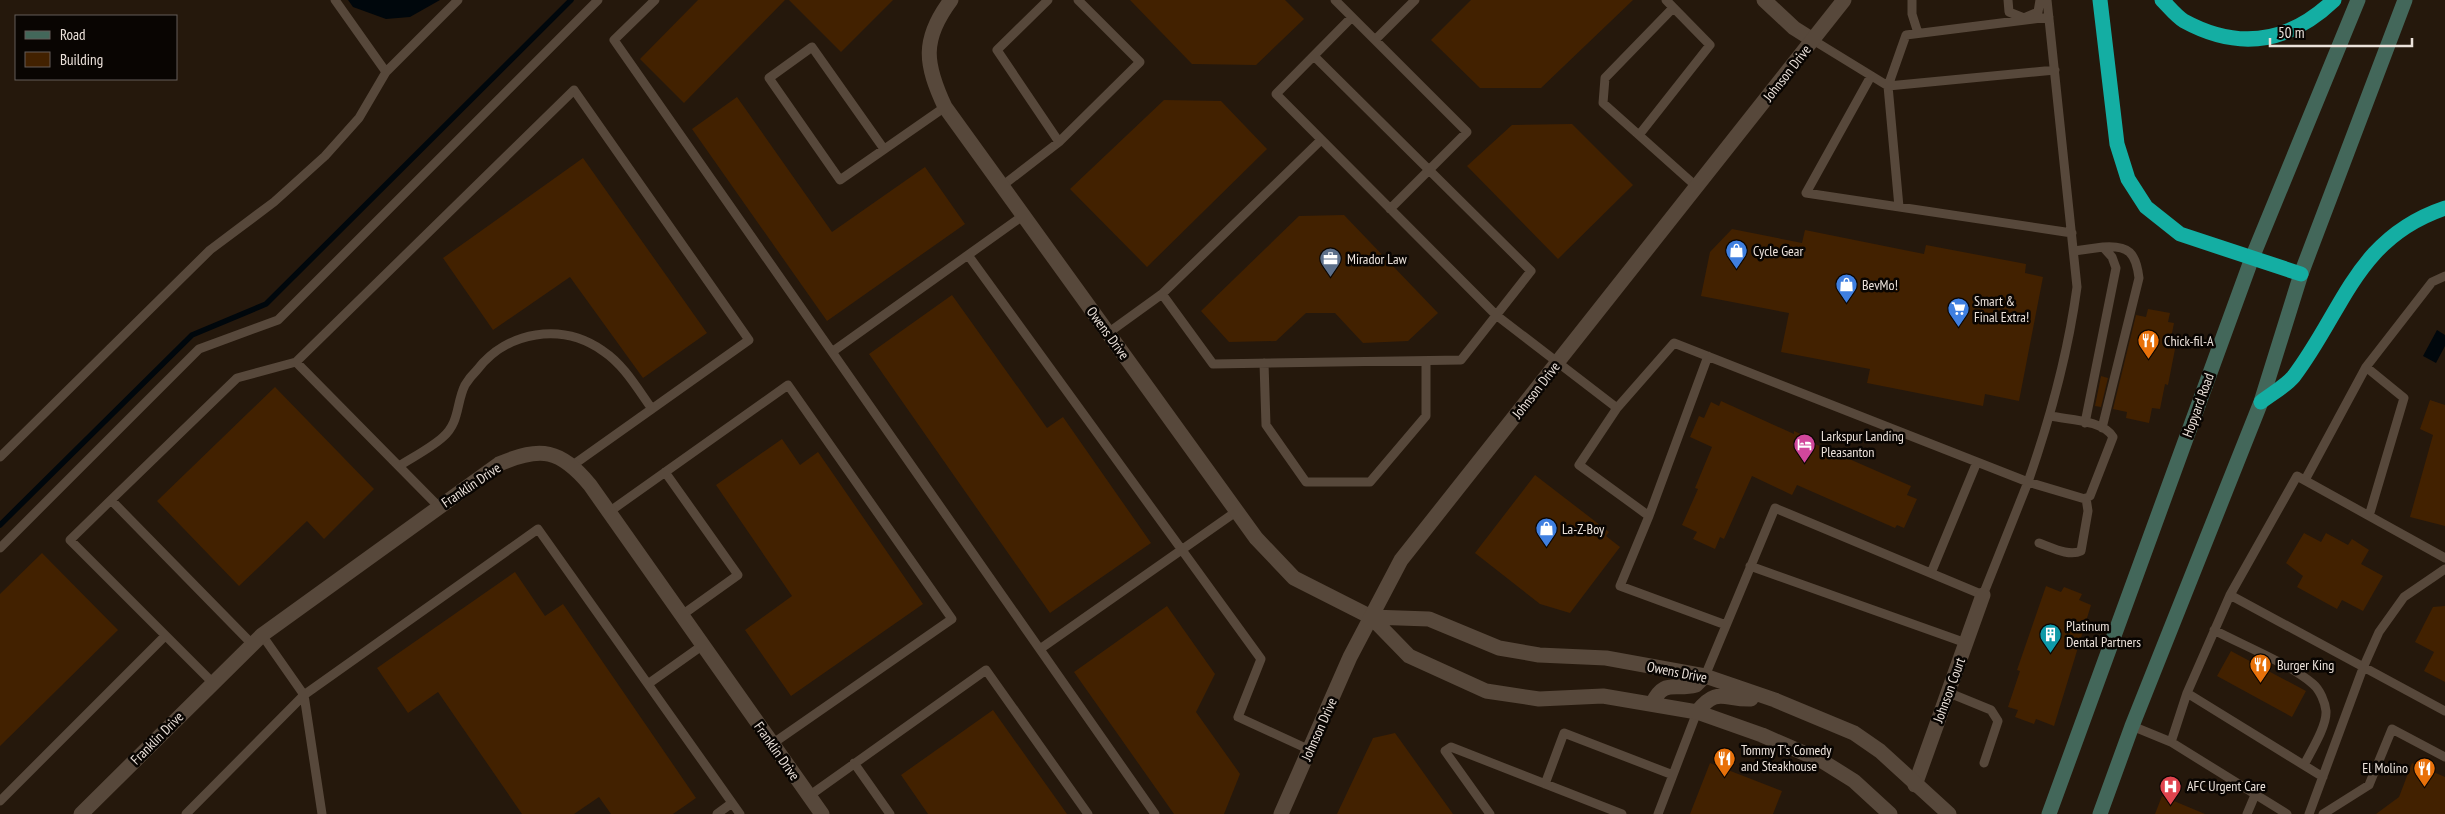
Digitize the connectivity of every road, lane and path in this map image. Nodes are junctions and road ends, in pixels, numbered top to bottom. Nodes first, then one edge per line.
1 (334, 0) edge
2 (458, 0) edge
3 (598, 0) edge
4 (655, 0) edge
5 (950, 0) edge
6 (1048, 0) edge
7 (1078, 0) edge
8 (1336, 0) edge
9 (1415, 0) edge
10 (1666, 0) edge
11 (1764, 0) edge
12 (1844, 0) edge
13 (1912, 0) edge
14 (2008, 0) edge
15 (2040, 0) edge
16 (2047, 0) edge
17 (2100, 0) edge
18 (2162, 0) edge
19 (2334, 0) edge
20 (2358, 0) edge
21 (2405, 0) edge
22 (1674, 8) junction
23 (1352, 17) junction
24 (2049, 17) junction
25 (1918, 33) junction
26 (1375, 40) junction
27 (1813, 40) junction
28 (1314, 56) junction
29 (2055, 70) junction
30 (386, 72) junction
31 (1871, 76) junction
32 (1888, 86) junction
33 (945, 107) junction
34 (1638, 135) junction
35 (1321, 140) junction
36 (1059, 142) junction
37 (884, 149) junction
38 (1429, 170) junction
39 (1002, 186) junction
40 (1697, 187) junction
41 (1899, 208) junction
42 (2445, 208) edge
43 (1390, 209) junction
44 (1024, 215) junction
45 (2072, 233) junction
46 (2103, 247) junction
47 (2074, 251) junction
48 (968, 255) junction
49 (2252, 258) junction
50 (2302, 274) junction
51 (2445, 276) edge
52 (1162, 294) junction
53 (1496, 316) junction
54 (1108, 333) junction
55 (832, 352) junction
56 (1708, 356) junction
57 (1426, 361) junction
58 (296, 362) junction
59 (1264, 363) junction
60 (1558, 363) junction
61 (2366, 367) junction
62 (2261, 402) junction
63 (652, 408) junction
64 (1617, 408) junction
65 (2051, 416) junction
66 (2084, 423) junction
67 (2102, 428) junction
68 (0, 457) edge
69 (1977, 462) junction
70 (572, 464) junction
71 (399, 466) junction
72 (665, 472) junction
73 (2305, 480) junction
74 (2028, 482) junction
75 (2086, 498) junction
76 (111, 500) junction
77 (438, 507) junction
78 (1237, 511) junction
79 (609, 512) junction
80 (1649, 516) junction
81 (2369, 516) junction
82 (2039, 543) dead end
83 (0, 548) edge
84 (1182, 550) junction
85 (2445, 558) edge
86 (1750, 566) junction
87 (2445, 569) edge
88 (1931, 573) junction
89 (1983, 595) junction
90 (2230, 595) junction
91 (682, 615) junction
92 (1371, 617) junction
93 (1726, 625) junction
94 (2214, 630) junction
95 (166, 636) junction
96 (257, 639) junction
97 (1966, 642) junction
98 (703, 645) junction
99 (1040, 649) junction
100 (2363, 668) junction
101 (1705, 676) junction
102 (212, 682) junction
103 (648, 684) junction
104 (1947, 692) junction
105 (2187, 693) junction
106 (304, 695) junction
107 (1759, 695) junction
108 (1652, 704) junction
109 (2445, 711) edge
110 (1697, 712) junction
111 (2132, 726) junction
112 (2171, 742) junction
113 (772, 744) junction
114 (1310, 750) junction
115 (2445, 757) edge
116 (854, 763) junction
117 (1984, 763) dead end
118 (2304, 765) junction
119 (1673, 775) junction
120 (2323, 777) junction
121 (1545, 784) junction
122 (1915, 784) junction
123 (2255, 795) junction
124 (809, 796) junction
125 (0, 800) edge
126 (732, 803) junction
127 (1882, 811) edge
128 (81, 814) edge
129 (186, 814) edge
130 (322, 814) edge
131 (717, 814) edge
132 (740, 814) edge
133 (822, 814) edge
134 (890, 814) edge
135 (1088, 814) edge
136 (1155, 814) edge
137 (1281, 814) edge
138 (1490, 814) edge
139 (1622, 814) edge
140 (1658, 814) edge
141 (1949, 814) edge
142 (2049, 814) edge
143 (2100, 814) edge
144 (2247, 814) edge
145 (2287, 814) edge
146 (2309, 814) edge
147 (2323, 814) edge

1 - 30 lane
2 - 30 lane
3 - 83 lane
4 - 55 lane
5 - 33 street, Owens Drive
6 - 36 lane
7 - 36 lane
8 - 23 lane
9 - 26 lane
10 - 22 lane
11 - 27 street
12 - 27 street, Johnson Drive
13 - 25 lane
14 - 15 lane
16 - 24 lane
17 - 49 highway
18 - 19 highway
20 - 49 main road, Hopyard Road
21 - 50 main road
22 - 34 lane
22 - 34 lane
23 - 26 lane
23 - 28 lane
24 - 25 lane
24 - 29 lane
25 - 32 lane
26 - 38 lane
27 - 31 lane
27 - 40 street, Johnson Drive
28 - 35 lane
28 - 38 lane
29 - 32 lane
29 - 45 lane
30 - 68 lane
31 - 32 lane
31 - 41 lane
32 - 41 lane
33 - 37 lane
33 - 39 street, Owens Drive
34 - 40 lane
35 - 43 lane
35 - 52 lane
36 - 39 lane
37 - 37 lane
38 - 43 lane
38 - 53 lane
39 - 44 street, Owens Drive
40 - 60 street, Johnson Drive
41 - 45 lane
42 - 62 highway
43 - 53 lane
44 - 48 lane
44 - 54 street, Owens Drive
45 - 47 lane
46 - 47 lane
46 - 66 lane
46 - 67 lane
47 - 65 lane
48 - 55 lane
48 - 84 lane
49 - 50 highway
49 - 142 main road, Hopyard Road
50 - 62 main road
51 - 61 lane
52 - 54 lane
52 - 59 lane
53 - 57 lane
53 - 60 lane
54 - 78 street, Owens Drive
55 - 99 lane
56 - 64 lane
56 - 69 lane
56 - 80 lane
57 - 59 lane
57 - 59 lane
58 - 63 lane
58 - 71 lane
58 - 76 lane
60 - 64 lane
60 - 92 street, Johnson Drive
61 - 73 lane
61 - 81 lane
62 - 111 main road
63 - 70 lane
63 - 71 lane
64 - 80 lane
65 - 66 lane
65 - 74 lane
66 - 67 lane
67 - 75 lane
69 - 74 lane
69 - 88 lane
70 - 77 street, Franklin Drive
70 - 79 street, Franklin Drive
71 - 77 lane
72 - 79 lane
72 - 91 lane
72 - 113 lane
73 - 81 lane
73 - 90 lane
74 - 75 lane
74 - 89 lane
75 - 82 lane
76 - 95 lane
76 - 96 lane
77 - 96 street, Franklin Drive
78 - 84 lane
78 - 92 street, Owens Drive
79 - 91 street, Franklin Drive
80 - 93 lane
81 - 85 lane
84 - 99 lane
84 - 114 lane
86 - 88 lane
86 - 93 lane
86 - 97 lane
87 - 100 lane
88 - 89 lane
89 - 97 street, Johnson Court
90 - 94 lane
90 - 100 lane
91 - 98 street, Franklin Drive
92 - 101 street, Owens Drive
92 - 108 street, Owens Drive
92 - 114 street, Johnson Drive
93 - 101 lane
94 - 105 lane
94 - 118 lane
95 - 102 lane
95 - 125 lane
96 - 102 street, Franklin Drive
96 - 106 lane
97 - 104 street, Johnson Court
98 - 103 lane
98 - 113 street, Franklin Drive
99 - 136 lane
100 - 109 lane
100 - 120 lane
101 - 107 street, Owens Drive
101 - 108 street
102 - 128 street, Franklin Drive
103 - 106 lane
103 - 126 lane
104 - 117 lane
104 - 122 street, Johnson Court
105 - 112 lane
105 - 118 lane
106 - 129 lane
106 - 130 lane
107 - 110 street
107 - 122 street, Owens Drive
108 - 110 street, Owens Drive
110 - 119 lane
110 - 127 street, Owens Drive
111 - 112 lane
111 - 143 main road
112 - 123 lane
113 - 124 street, Franklin Drive
114 - 137 street, Johnson Drive
115 - 147 lane
116 - 124 lane
116 - 134 lane
116 - 135 lane
118 - 120 lane
119 - 121 lane
119 - 140 lane
120 - 146 lane
121 - 138 lane
121 - 139 lane
122 - 141 street, Owens Drive
123 - 144 lane
123 - 145 lane
124 - 133 street, Franklin Drive
126 - 131 lane
126 - 132 lane

